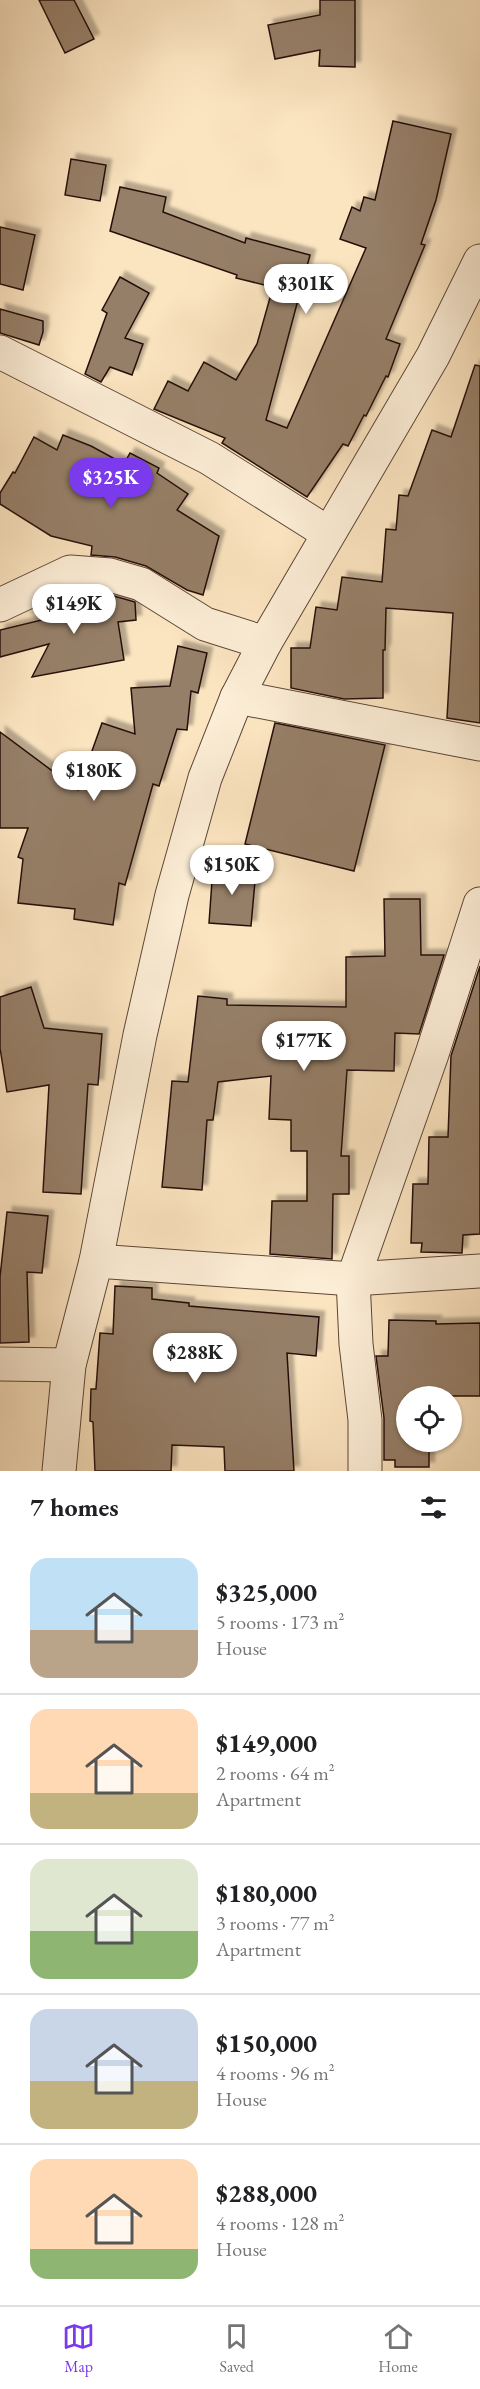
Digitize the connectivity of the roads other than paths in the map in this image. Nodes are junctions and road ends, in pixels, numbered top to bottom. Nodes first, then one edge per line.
1 (480, 261) edge
2 (0, 352) edge
3 (328, 532) junction
4 (0, 604) edge
5 (266, 643) junction
6 (237, 697) junction
7 (480, 744) edge
8 (480, 904) edge
9 (96, 1261) junction
10 (480, 1271) edge
11 (352, 1279) junction
12 (0, 1364) edge
13 (69, 1365) junction
14 (59, 1471) edge
15 (365, 1471) edge

1 - 3 street
2 - 3 street
3 - 5 street
4 - 5 street
5 - 6 street
6 - 7 street
6 - 9 street
8 - 11 street
9 - 11 street
9 - 13 street
10 - 11 street
11 - 15 street
12 - 13 street
13 - 14 street

